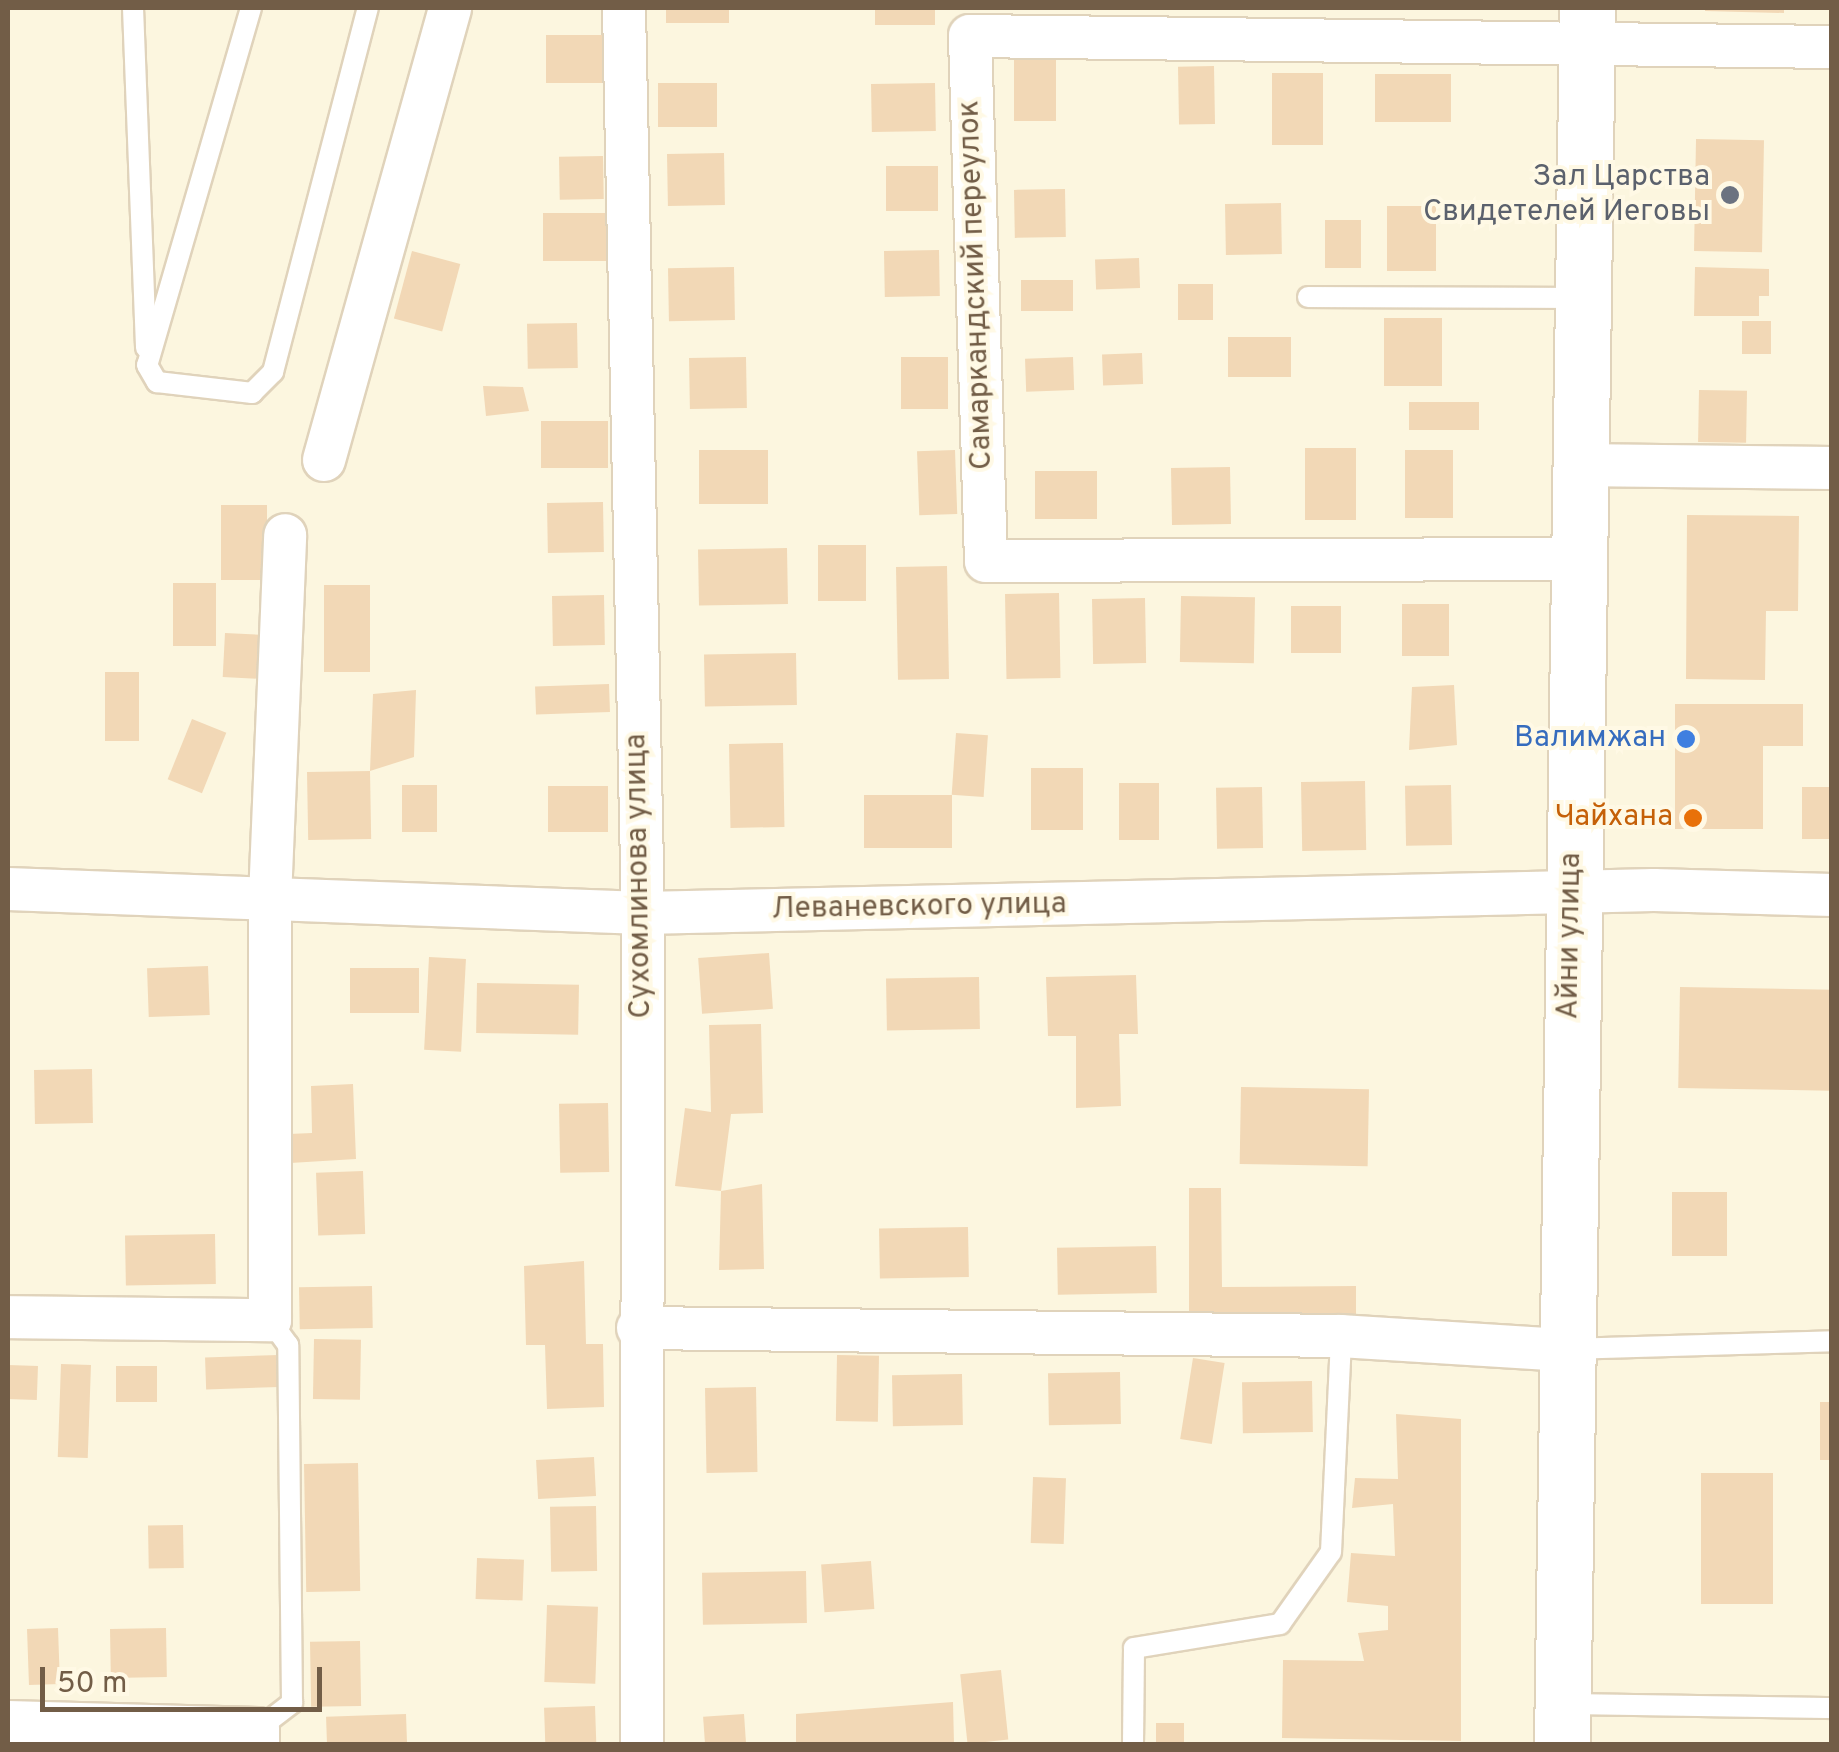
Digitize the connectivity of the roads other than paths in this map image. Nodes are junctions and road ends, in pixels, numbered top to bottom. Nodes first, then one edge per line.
1 (133, 8) edge
2 (250, 8) edge
3 (368, 8) edge
4 (450, 8) edge
5 (624, 8) edge
6 (1587, 24) edge
7 (1832, 47) edge
8 (1308, 298) dead end
9 (1582, 298) junction
10 (147, 365) junction
11 (324, 460) dead end
12 (1578, 464) junction
13 (1832, 468) edge
14 (286, 535) dead end
15 (1577, 559) junction
16 (8, 888) edge
17 (1572, 894) junction
18 (1832, 895) edge
19 (270, 898) junction
20 (643, 913) junction
21 (8, 1318) edge
22 (270, 1320) junction
23 (638, 1328) junction
24 (1341, 1336) junction
25 (1832, 1340) edge
26 (1565, 1350) junction
27 (1832, 1708) edge
28 (8, 1722) edge
29 (1562, 1724) edge
30 (258, 1737) edge
31 (642, 1744) edge
32 (1133, 1744) edge

1 - 10 lane
2 - 10 lane
3 - 10 lane
4 - 11 street
5 - 20 street, Сухомлинова улица
6 - 7 street
6 - 9 street, Айни улица
6 - 15 street, Самаркандский переулок
8 - 9 lane
9 - 12 street, Айни улица
12 - 13 street
12 - 15 street, Айни улица
14 - 19 street
15 - 17 street, Айни улица
16 - 19 street, Леваневского улица
17 - 18 street, Леваневского улица
17 - 20 street, Леваневского улица
17 - 26 street, Айни улица
19 - 20 street, Леваневского улица
19 - 22 street
20 - 23 street, Сухомлинова улица
21 - 22 street
22 - 30 lane
23 - 24 street
23 - 31 street, Сухомлинова улица
24 - 26 street
24 - 32 lane
25 - 26 lane
26 - 29 street, Айни улица
27 - 29 lane
28 - 30 street

